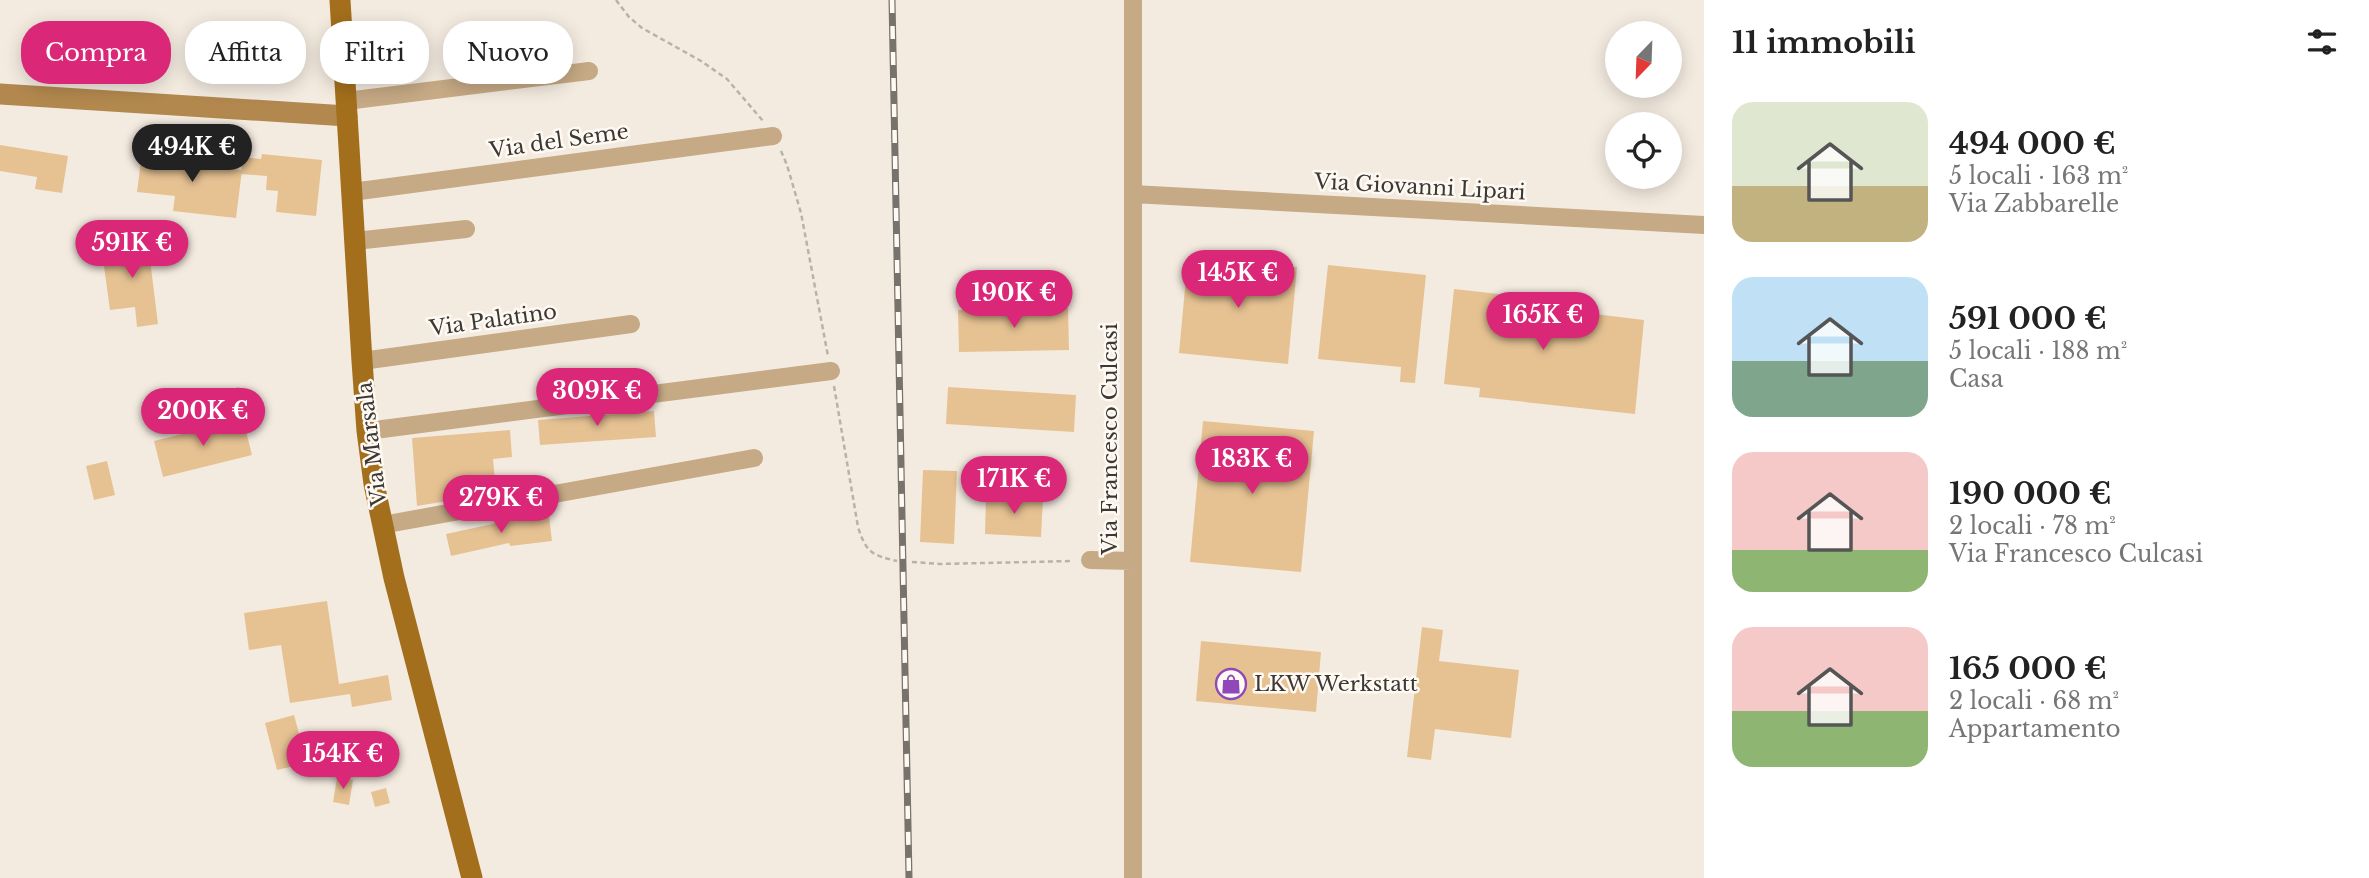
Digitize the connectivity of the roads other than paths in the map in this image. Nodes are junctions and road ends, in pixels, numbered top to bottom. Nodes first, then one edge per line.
1 (340, 0) edge
2 (1133, 0) edge
3 (589, 71) dead end
4 (0, 94) edge
5 (346, 109) junction
6 (773, 136) road end
7 (352, 192) junction
8 (1133, 194) junction
9 (1704, 225) edge
10 (466, 229) dead end
11 (355, 241) junction
12 (631, 324) dead end
13 (362, 361) junction
14 (831, 371) road end
15 (367, 431) junction
16 (754, 458) dead end
17 (382, 525) junction
18 (1090, 560) road end
19 (1133, 561) junction
20 (472, 878) edge
21 (1133, 878) edge

1 - 5 main road, Via Marsala
2 - 8 street, Via Francesco Culcasi
3 - 5 street
4 - 5 main road
5 - 7 main road, Via Marsala
6 - 7 street, Via del Seme
7 - 11 main road, Via Marsala
8 - 9 street, Via Giovanni Lipari
8 - 19 street, Via Francesco Culcasi
10 - 11 street
11 - 13 main road, Via Marsala
12 - 13 street, Via Palatino
13 - 15 main road, Via Marsala
14 - 15 street
15 - 17 main road, Via Marsala
16 - 17 street
17 - 20 main road, Via Marsala
18 - 19 street
19 - 21 street, Via Francesco Culcasi

